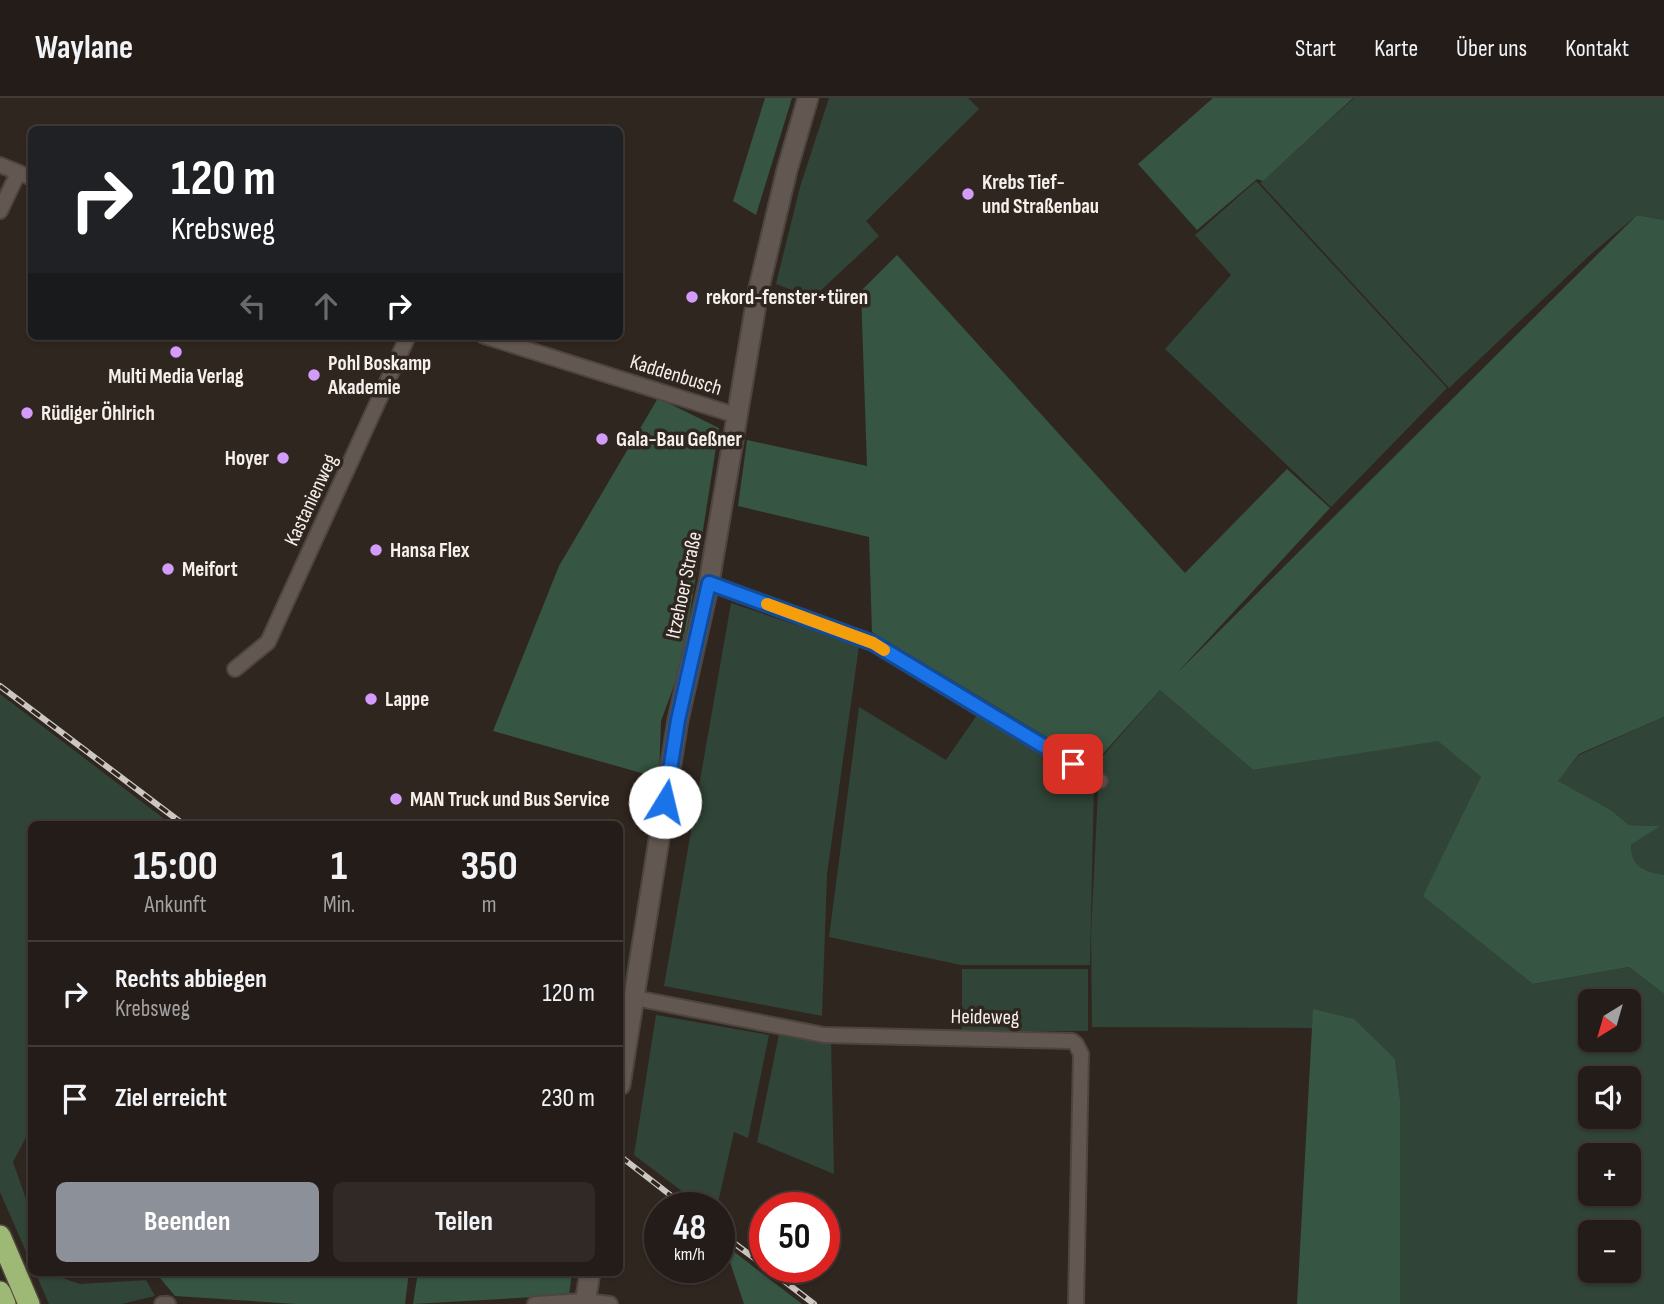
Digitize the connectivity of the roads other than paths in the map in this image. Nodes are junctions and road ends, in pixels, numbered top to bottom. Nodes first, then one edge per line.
1 (808, 98) edge
2 (0, 165) edge
3 (25, 176) edge
4 (0, 211) edge
5 (406, 340) edge
6 (497, 340) edge
7 (736, 415) junction
8 (709, 583) junction
9 (235, 669) dead end
10 (1100, 781) dead end
11 (635, 998) junction
12 (623, 1068) edge
13 (0, 1236) edge
14 (589, 1276) edge
15 (0, 1292) edge
16 (585, 1303) edge
17 (5, 1304) edge
18 (29, 1304) edge
19 (162, 1304) edge
20 (168, 1304) edge
21 (535, 1304) edge
22 (610, 1304) edge
23 (1076, 1304) edge

1 - 7 main road, Itzehoer Straße
2 - 3 street
3 - 4 street
5 - 9 street, Kastanienweg
6 - 7 street, Kaddenbusch
7 - 8 main road, Itzehoer Straße
8 - 10 street
8 - 11 main road, Itzehoer Straße
11 - 12 main road, Itzehoer Straße
11 - 23 street, Heideweg
13 - 18 highway
14 - 16 main road
15 - 17 highway
16 - 21 street
16 - 22 street
19 - 20 street

